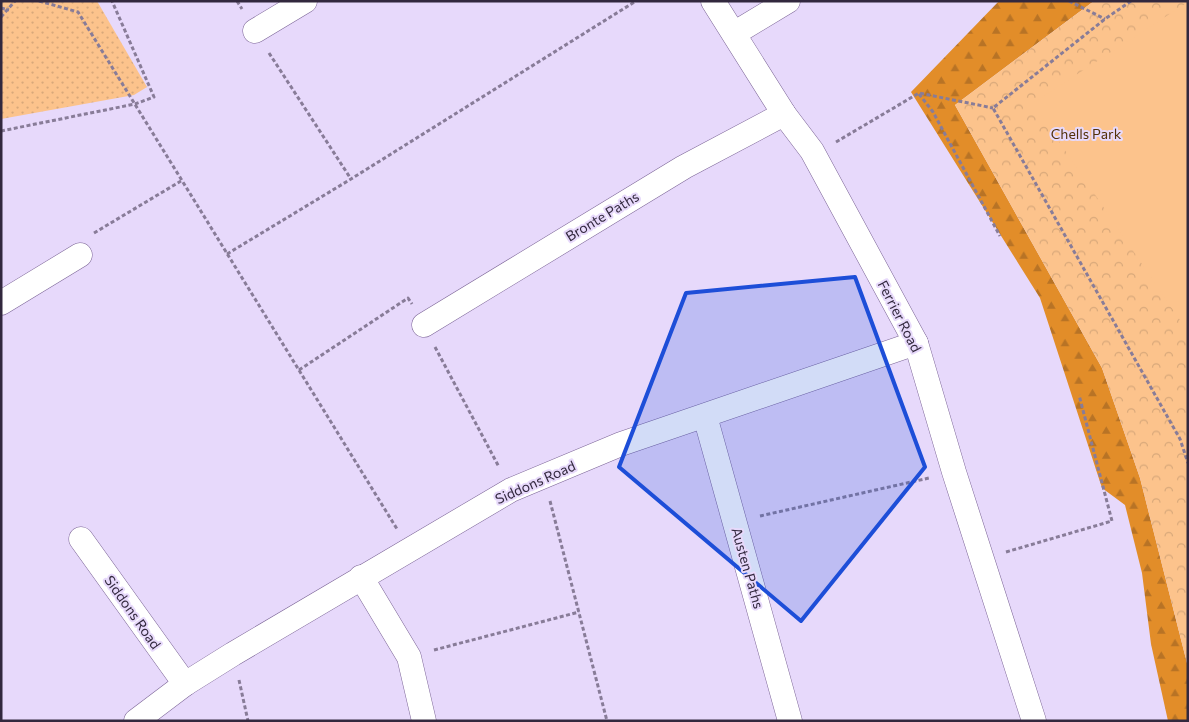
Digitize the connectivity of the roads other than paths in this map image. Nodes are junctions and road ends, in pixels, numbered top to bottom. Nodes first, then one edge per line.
1 (305, 1) edge
2 (713, 1) edge
3 (788, 1) edge
4 (255, 31) road end
5 (735, 33) junction
6 (784, 114) junction
7 (80, 255) road end
8 (1, 303) edge
9 (424, 325) road end
10 (916, 343) junction
11 (705, 416) junction
12 (81, 538) dead end
13 (361, 577) junction
14 (184, 684) junction
15 (136, 721) edge
16 (424, 721) edge
17 (790, 721) edge
18 (1034, 721) edge

1 - 4 street
2 - 5 street, Ferrier Road
3 - 5 street
5 - 6 street, Ferrier Road
6 - 9 street, Bronte Paths
6 - 10 street, Ferrier Road
7 - 8 street
10 - 11 street, Siddons Road
10 - 18 street, Ferrier Road
11 - 13 street, Siddons Road
11 - 17 street, Austen Paths
12 - 14 street, Siddons Road
13 - 14 street, Siddons Road
13 - 16 street
14 - 15 street, Siddons Road

